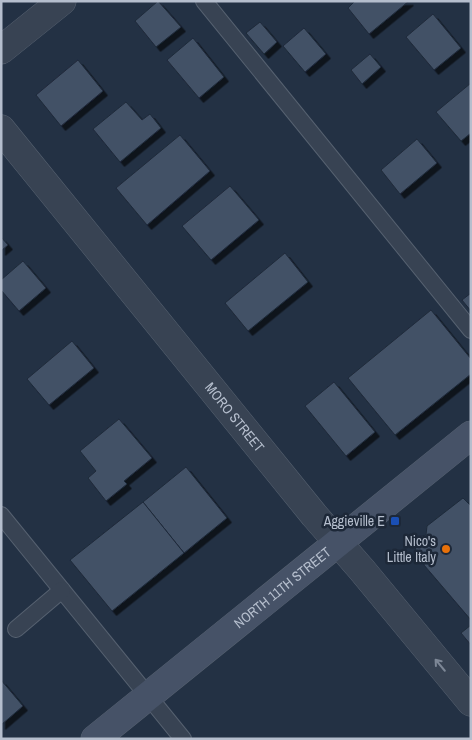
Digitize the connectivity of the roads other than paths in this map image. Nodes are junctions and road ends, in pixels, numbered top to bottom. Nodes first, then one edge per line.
1 (62, 1) edge
2 (204, 1) edge
3 (1, 50) edge
4 (1, 129) edge
5 (471, 330) edge
6 (471, 435) edge
7 (1, 515) edge
8 (338, 542) junction
9 (62, 590) junction
10 (16, 629) dead end
11 (148, 696) junction
12 (471, 702) edge
13 (95, 739) edge
14 (183, 739) edge

1 - 3 street
2 - 5 lane
4 - 8 street, MORO STREET
6 - 8 street, NORTH 11TH STREET
7 - 9 lane
8 - 11 street, NORTH 11TH STREET
12 -> 8 street, MORO STREET
9 - 10 lane
9 - 11 lane
11 - 13 street, NORTH 11TH STREET
11 - 14 lane

